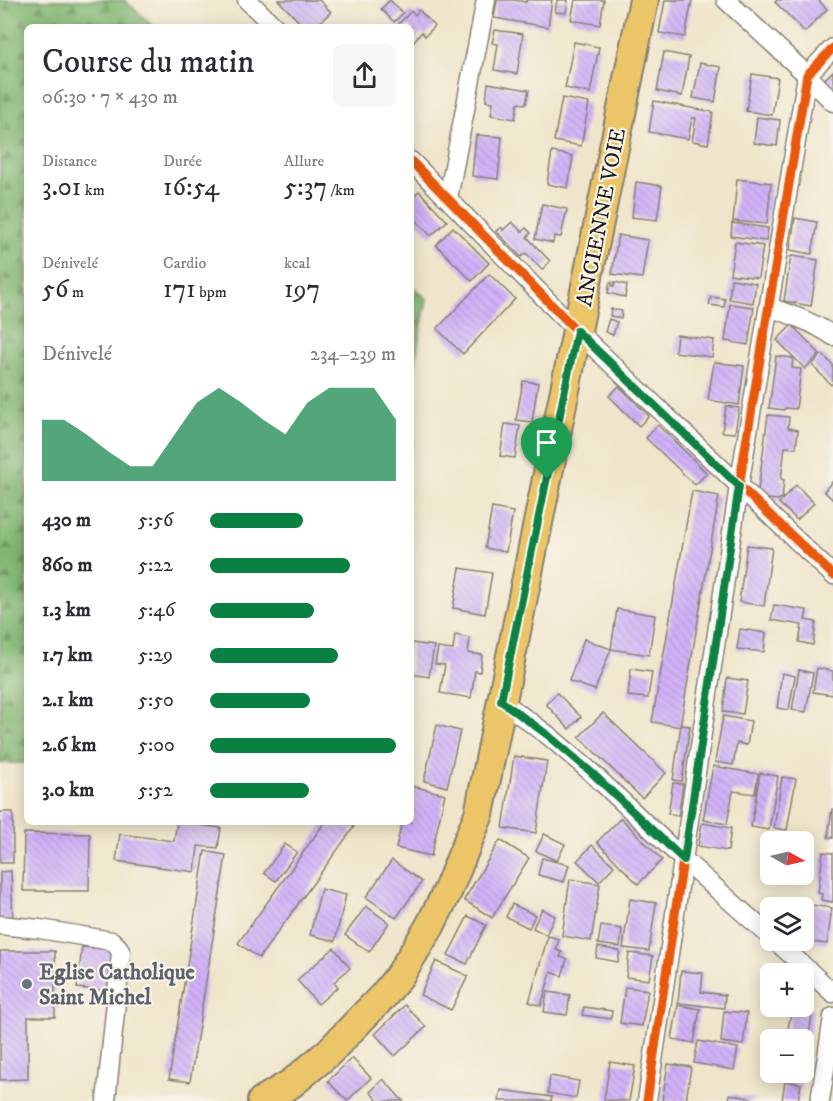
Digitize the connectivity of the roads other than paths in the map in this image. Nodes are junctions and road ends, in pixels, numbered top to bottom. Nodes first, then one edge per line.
1 (247, 0) edge
2 (486, 0) edge
3 (644, 0) edge
4 (726, 0) edge
5 (272, 24) edge
6 (833, 48) edge
7 (807, 75) junction
8 (833, 102) edge
9 (414, 164) edge
10 (448, 198) junction
11 (769, 307) junction
12 (577, 331) junction
13 (833, 336) edge
14 (739, 486) junction
15 (833, 576) edge
16 (501, 701) junction
17 (684, 860) junction
18 (0, 926) edge
19 (760, 927) edge
20 (787, 951) edge
21 (833, 993) edge
22 (833, 1017) edge
23 (106, 1101) edge
24 (262, 1101) edge
25 (647, 1101) edge
26 (820, 1101) edge

1 - 5 street
2 - 10 street
3 - 12 main road, ANCIENNE VOIE
4 - 7 street
6 - 7 street
7 - 8 street
7 - 11 street
9 - 10 street
10 - 12 street
11 - 13 street
11 - 14 street
12 - 14 street
12 - 16 main road, ANCIENNE VOIE
14 - 15 street
14 - 17 street
16 - 17 street
16 - 24 main road, ANCIENNE VOIE
17 - 19 street
17 - 25 street
18 - 23 street
20 - 21 street
22 - 26 street

